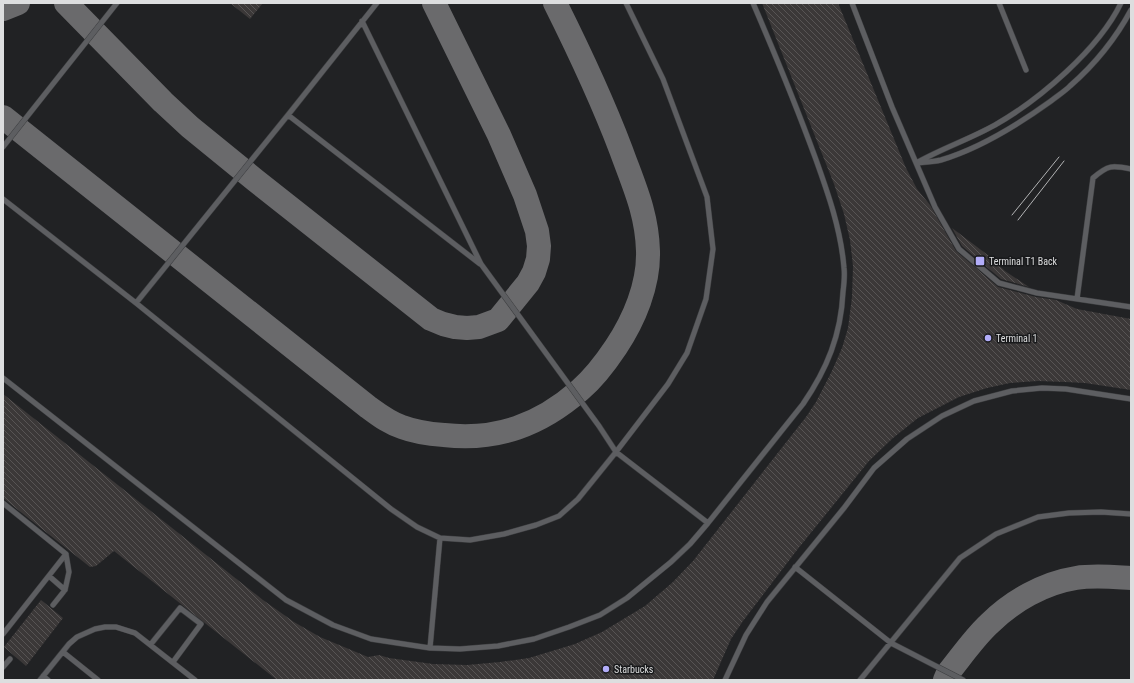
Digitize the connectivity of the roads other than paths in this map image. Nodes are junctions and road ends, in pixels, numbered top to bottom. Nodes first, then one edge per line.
1 (117, 3) edge
2 (377, 3) edge
3 (626, 3) edge
4 (753, 3) edge
5 (852, 3) edge
6 (999, 3) edge
7 (1121, 3) edge
8 (1131, 10) edge
9 (362, 21) junction
10 (1026, 70) dead end
11 (288, 115) junction
12 (3, 147) edge
13 (916, 162) junction
14 (1131, 169) edge
15 (3, 199) edge
16 (481, 264) junction
17 (1077, 299) junction
18 (136, 303) junction
19 (1131, 307) edge
20 (3, 378) edge
21 (1131, 399) edge
22 (616, 452) junction
23 (3, 503) edge
24 (1131, 514) edge
25 (708, 523) junction
26 (440, 538) junction
27 (66, 554) junction
28 (795, 567) junction
29 (49, 576) junction
30 (65, 590) junction
31 (53, 605) dead end
32 (3, 634) edge
33 (891, 643) junction
34 (151, 644) junction
35 (430, 648) junction
36 (63, 652) junction
37 (10, 658) dead end
38 (173, 662) junction
39 (3, 667) edge
40 (41, 678) edge
41 (48, 680) edge
42 (98, 680) edge
43 (195, 680) edge
44 (725, 680) edge
45 (860, 680) edge
46 (963, 680) edge

1 - 12 lane
2 - 9 lane
3 - 22 lane
4 - 25 lane
5 - 13 lane
6 - 10 lane
7 - 13 lane
8 - 13 lane
9 - 11 lane
9 - 16 lane
11 - 16 lane
11 - 18 lane
13 - 17 lane
14 - 17 lane
15 - 18 lane
16 - 22 lane
17 - 19 lane
18 - 26 lane
20 - 35 lane
21 - 28 lane
22 - 25 lane
22 - 26 lane
23 - 27 lane
24 - 33 lane
25 - 35 lane
26 - 35 lane
27 - 29 lane
27 - 30 lane
28 - 33 lane
28 - 44 lane
29 - 30 lane
29 - 32 lane
30 - 31 lane
33 - 45 lane
33 - 46 lane
34 - 36 lane
34 - 38 lane
34 - 38 lane
36 - 40 lane
36 - 42 lane
37 - 39 lane
38 - 43 lane
40 - 41 lane

